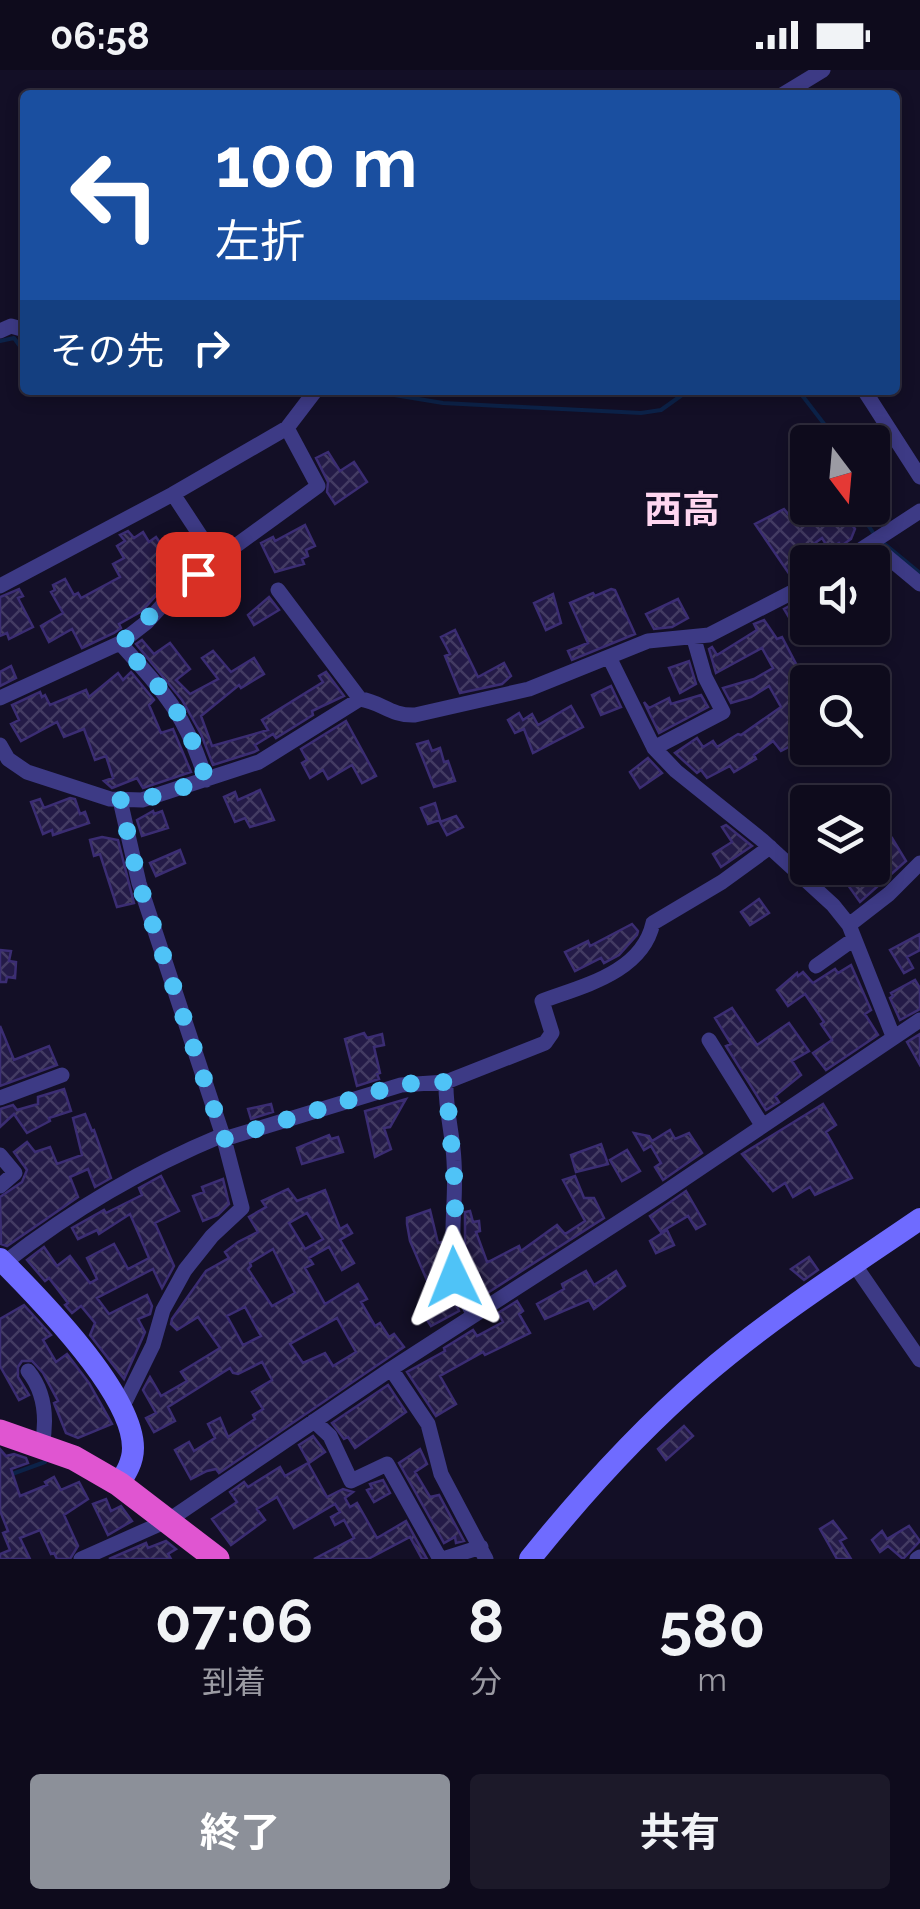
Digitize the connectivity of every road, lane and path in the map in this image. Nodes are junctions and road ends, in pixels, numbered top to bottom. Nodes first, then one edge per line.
1 (823, 70) edge
2 (790, 90) edge
3 (312, 395) edge
4 (867, 395) edge
5 (287, 428) junction
6 (920, 477) edge
7 (173, 494) junction
8 (920, 511) edge
9 (872, 544) joint
10 (217, 561) junction
11 (920, 584) edge
12 (0, 586) edge
13 (278, 590) dead end
14 (790, 593) edge
15 (694, 638) junction
16 (120, 643) junction
17 (609, 657) junction
18 (0, 698) edge
19 (360, 699) junction
20 (0, 745) edge
21 (654, 748) junction
22 (206, 780) junction
23 (120, 800) junction
24 (770, 847) junction
25 (920, 863) edge
26 (851, 932) junction
27 (816, 966) dead end
28 (919, 1022) edge
29 (893, 1036) junction
30 (709, 1040) dead end
31 (62, 1076) dead end
32 (446, 1082) junction
33 (0, 1098) edge
34 (762, 1125) junction
35 (224, 1137) junction
36 (0, 1155) edge
37 (0, 1186) edge
38 (920, 1219) edge
39 (2, 1261) edge
40 (854, 1264) junction
41 (474, 1315) junction
42 (920, 1360) edge
43 (391, 1368) junction
44 (28, 1371) dead end
45 (118, 1405) junction
46 (314, 1421) junction
47 (0, 1432) edge
48 (42, 1446) junction
49 (120, 1484) junction
50 (169, 1520) junction
51 (484, 1553) edge
52 (82, 1559) edge
53 (217, 1559) edge
54 (441, 1559) edge
55 (530, 1559) edge

1 - 2 street
3 - 5 street
4 - 6 street
5 - 7 street
5 - 10 street
7 - 10 street
7 - 12 street
8 - 9 street
9 - 11 street
10 - 16 street
13 - 19 street
14 - 15 street
15 - 17 street
15 - 21 street
16 - 18 street
16 - 22 street
17 - 19 street
17 - 21 street
19 - 22 street
20 - 23 street
21 - 24 street
22 - 23 street
23 - 35 street
24 - 26 street
24 - 32 street
25 - 26 street
26 - 27 street
26 - 29 street
28 - 29 street
29 - 34 street
30 - 34 street
31 - 33 street
32 - 35 street
32 - 41 street
34 - 41 street
35 - 39 street
35 - 45 street
36 - 37 street
38 - 40 main road
39 - 45 main road
40 - 42 street
40 - 55 main road
41 - 43 street
43 - 46 street
43 - 51 street
44 - 48 street
45 - 49 main road
46 - 50 street
46 - 54 street
47 - 48 highway
48 - 49 highway
49 - 50 highway
50 - 52 street
50 - 53 highway
51 - 54 street

